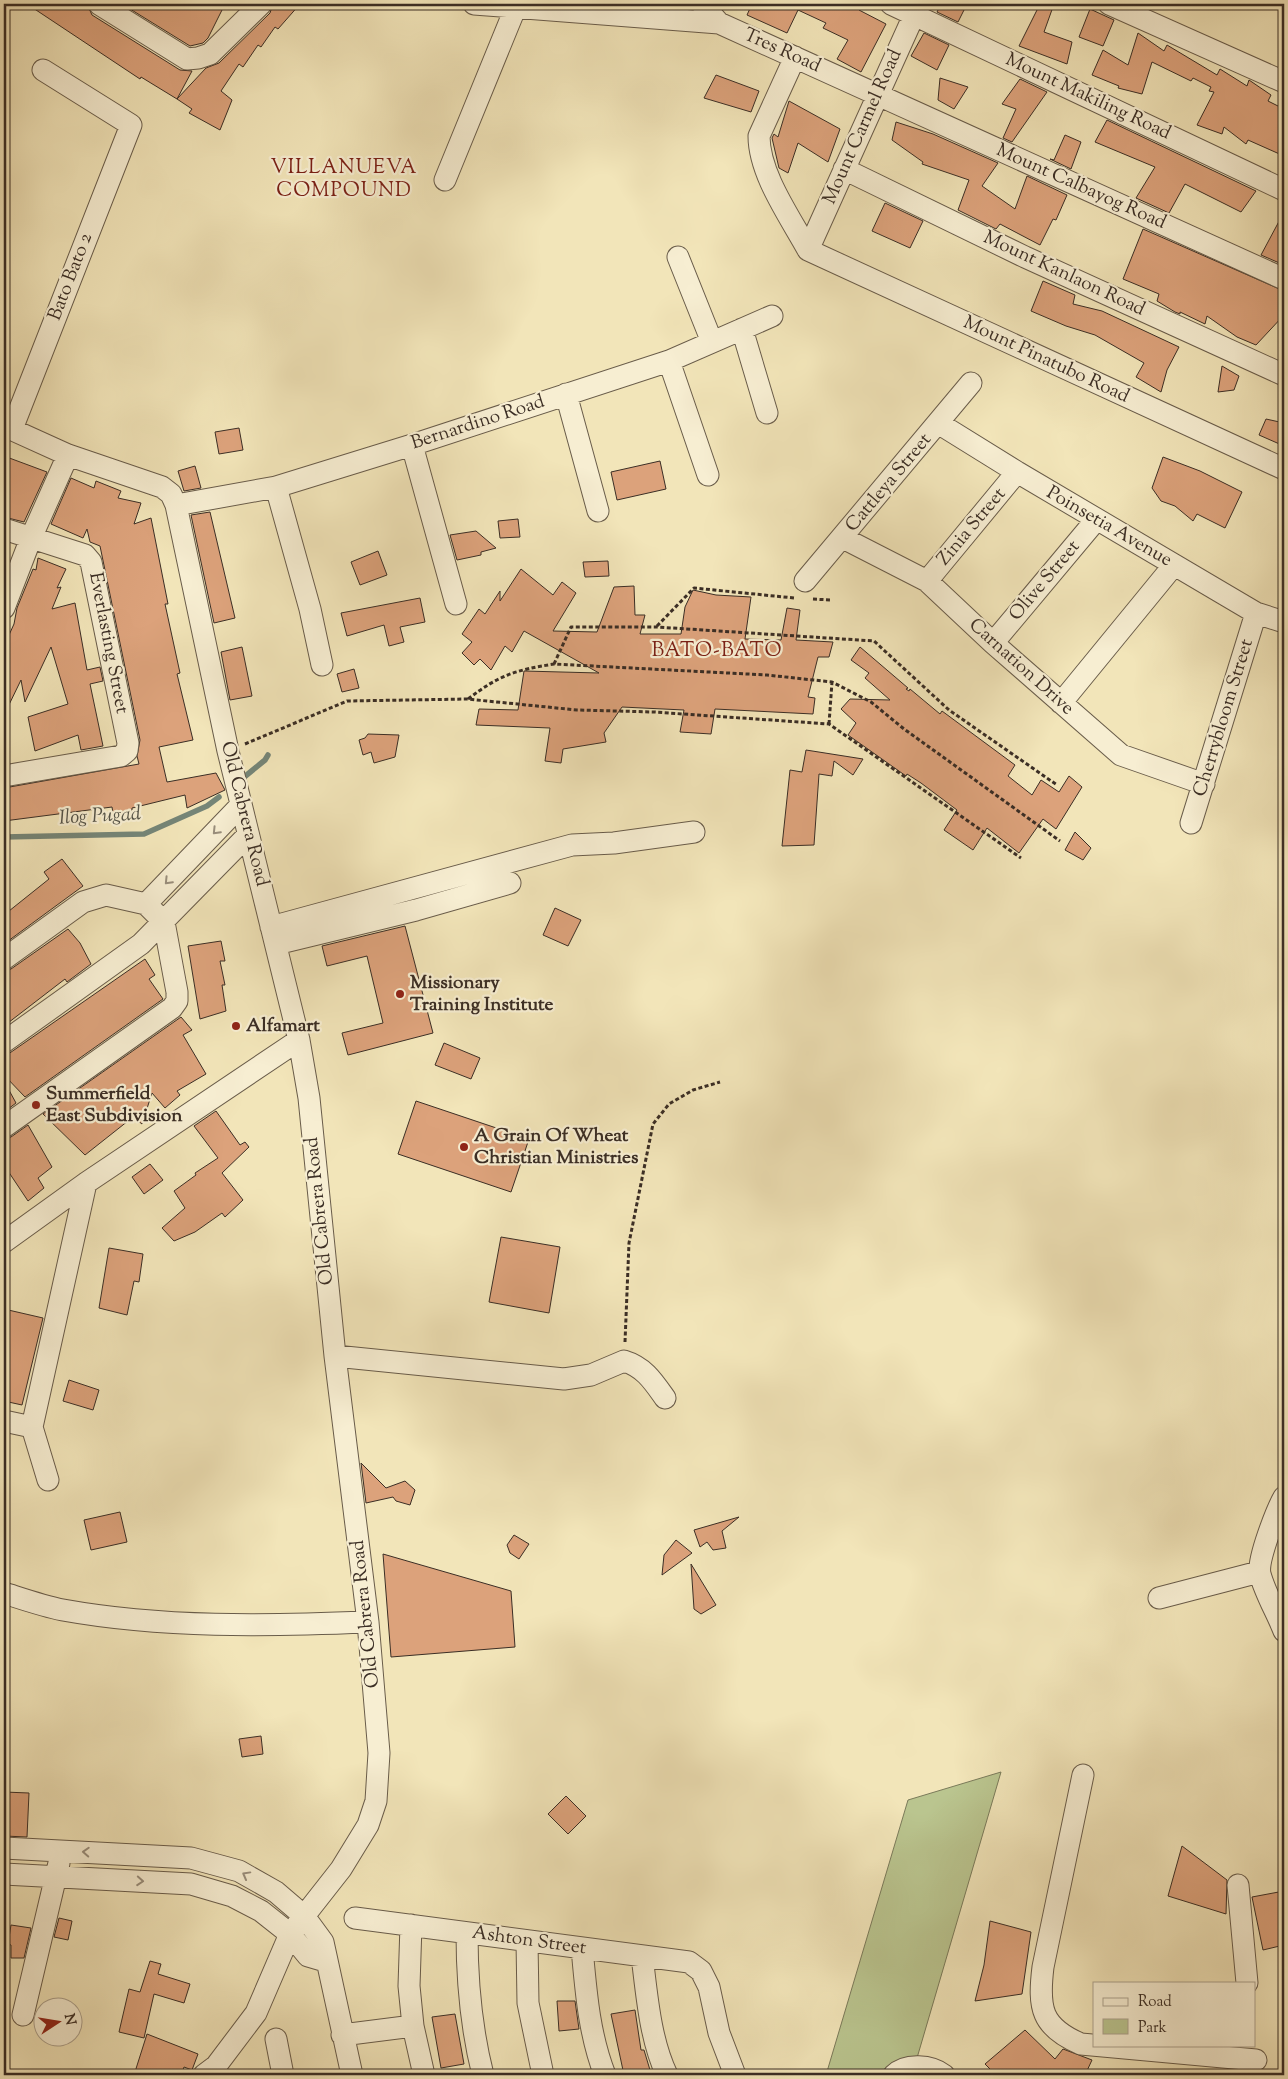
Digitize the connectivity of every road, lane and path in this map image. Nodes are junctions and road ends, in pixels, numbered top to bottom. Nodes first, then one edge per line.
1 (100, 4) edge
2 (259, 4) edge
3 (474, 4) edge
4 (702, 4) edge
5 (891, 4) edge
6 (1109, 4) edge
7 (517, 5) edge
8 (916, 9) edge
9 (719, 22) junction
10 (795, 57) junction
11 (43, 70) dead end
12 (1284, 82) edge
13 (878, 94) junction
14 (844, 169) junction
15 (445, 180) dead end
16 (1284, 190) edge
17 (808, 250) junction
18 (678, 257) dead end
19 (1284, 279) edge
20 (772, 316) dead end
21 (742, 329) junction
22 (712, 342) junction
23 (669, 361) junction
24 (1284, 375) edge
25 (972, 383) dead end
26 (566, 394) junction
27 (766, 413) dead end
28 (938, 423) junction
29 (8, 427) edge
30 (412, 445) junction
31 (68, 454) junction
32 (1284, 469) edge
33 (1017, 472) junction
34 (708, 475) dead end
35 (276, 487) junction
36 (176, 505) junction
37 (598, 511) dead end
38 (1096, 520) junction
39 (4, 529) edge
40 (31, 538) junction
41 (843, 538) junction
42 (1174, 565) junction
43 (927, 581) junction
44 (805, 593) junction
45 (830, 600) dead end
46 (456, 604) dead end
47 (4, 608) edge
48 (1256, 613) junction
49 (1284, 622) edge
50 (656, 627) junction
51 (993, 643) junction
52 (554, 664) junction
53 (322, 665) dead end
54 (832, 682) junction
55 (467, 699) junction
56 (1061, 703) junction
57 (828, 724) junction
58 (228, 750) junction
59 (4, 776) edge
60 (1204, 784) junction
61 (1057, 785) dead end
62 (241, 805) junction
63 (1191, 823) dead end
64 (694, 832) dead end
65 (248, 835) junction
66 (1060, 841) dead end
67 (1020, 858) dead end
68 (510, 883) dead end
69 (146, 904) junction
70 (164, 922) junction
71 (274, 935) junction
72 (4, 959) edge
73 (299, 1040) junction
74 (4, 1042) edge
75 (720, 1082) dead end
76 (4, 1127) edge
77 (86, 1183) junction
78 (4, 1242) edge
79 (335, 1356) junction
80 (624, 1361) junction
81 (665, 1398) dead end
82 (4, 1421) edge
83 (32, 1427) junction
84 (48, 1480) dead end
85 (1282, 1505) edge
86 (1259, 1572) junction
87 (4, 1593) edge
88 (1159, 1598) dead end
89 (368, 1622) junction
90 (1284, 1631) edge
91 (1084, 1775) dead end
92 (4, 1848) edge
93 (61, 1851) junction
94 (4, 1874) edge
95 (57, 1876) junction
96 (1238, 1885) dead end
97 (304, 1916) junction
98 (355, 1918) dead end
99 (410, 1925) junction
100 (467, 1933) junction
101 (290, 1934) junction
102 (527, 1941) junction
103 (582, 1948) junction
104 (642, 1956) junction
105 (325, 1961) junction
106 (1247, 1982) edge
107 (22, 2015) dead end
108 (413, 2026) junction
109 (342, 2036) junction
110 (276, 2039) dead end
111 (1093, 2045) edge
112 (1103, 2046) edge
113 (1256, 2060) edge
114 (212, 2072) edge
115 (283, 2075) edge
116 (352, 2075) edge
117 (424, 2075) edge
118 (483, 2075) edge
119 (543, 2075) edge
120 (605, 2075) edge
121 (667, 2075) edge
122 (735, 2075) edge
123 (894, 2075) edge
124 (944, 2075) edge

1 - 2 street
3 - 7 street, Tres Road
4 - 9 street
5 - 8 street, Mount Makiling Road
6 - 12 street
7 - 9 street, Tres Road
7 - 15 street
8 - 13 street, Mount Carmel Road
8 - 16 street, Mount Makiling Road
9 - 10 street, Tres Road
10 - 13 street, Tres Road
10 - 17 street
11 - 29 street, Bato Bato 2
13 - 14 street, Mount Carmel Road
13 - 19 street, Mount Calbayog Road
14 - 17 street, Mount Carmel Road
14 - 24 street, Mount Kanlaon Road
17 - 32 street, Mount Pinatubo Road
18 - 22 street
20 - 21 street, Bernardino Road
21 - 22 street, Bernardino Road
21 - 27 street
22 - 23 street, Bernardino Road
23 - 26 street, Bernardino Road
23 - 34 street
25 - 28 street, Cattleya Street
26 - 30 street, Bernardino Road
26 - 37 street
28 - 33 street, Poinsetia Avenue
28 - 41 street, Cattleya Street
29 - 31 street, Old Cabrera Road
30 - 35 street, Bernardino Road
30 - 46 street
31 - 36 street, Old Cabrera Road
31 - 40 street
33 - 38 street, Poinsetia Avenue
33 - 43 street, Zinia Street
35 - 36 street, Bernardino Road
35 - 53 street
36 - 58 street, Old Cabrera Road
38 - 42 street, Poinsetia Avenue
38 - 51 street, Olive Street
39 - 40 street, Everlasting Street
40 - 47 street
40 - 59 street, Everlasting Street
41 - 43 street, Carnation Drive
41 - 44 street, Cattleya Street
42 - 48 street, Poinsetia Avenue
42 - 56 street
43 - 51 street, Carnation Drive
44 - 45 path
44 - 50 path
48 - 49 street, Poinsetia Avenue
48 - 60 street, Cherrybloom Street
50 - 52 path
50 - 61 path
51 - 56 street, Carnation Drive
52 - 54 path
52 - 55 path
54 - 57 path
54 - 66 path
55 - 57 path
55 - 58 path
56 - 60 street, Carnation Drive
57 - 67 path
58 - 62 street, Old Cabrera Road
60 - 63 street, Cherrybloom Street
62 - 65 street, Old Cabrera Road
62 -> 69 street
64 - 71 street
65 - 70 street
65 - 71 street, Old Cabrera Road
68 - 71 street
69 - 70 street
69 - 72 street
70 - 74 street
70 - 76 street
71 - 73 street, Old Cabrera Road
73 - 77 street
73 - 79 street, Old Cabrera Road
75 - 80 path
77 - 78 street
77 - 83 street
79 - 80 street
79 - 89 street, Old Cabrera Road
80 - 81 street
82 - 83 street
83 - 84 street
85 - 86 street
86 - 88 street
86 - 90 street
87 - 89 street
89 - 97 street, Old Cabrera Road
91 - 111 street
92 - 93 street
93 - 95 street
97 -> 93 street
94 - 95 street
95 -> 101 street
95 - 107 street
96 - 106 street
97 - 101 street, Old Cabrera Road
97 - 105 street
98 - 99 street, Ashton Street
99 - 100 street, Ashton Street
99 - 108 street
100 - 102 street, Ashton Street
100 - 118 street
101 - 105 street
101 - 114 street, Old Cabrera Road
102 - 103 street, Ashton Street
102 - 119 street
103 - 104 street, Ashton Street
103 - 120 street
104 - 121 street
104 - 122 street, Ashton Street
105 - 109 street
108 - 109 street
108 - 117 street
109 - 116 street
110 - 115 street
112 - 113 street
123 - 124 street

